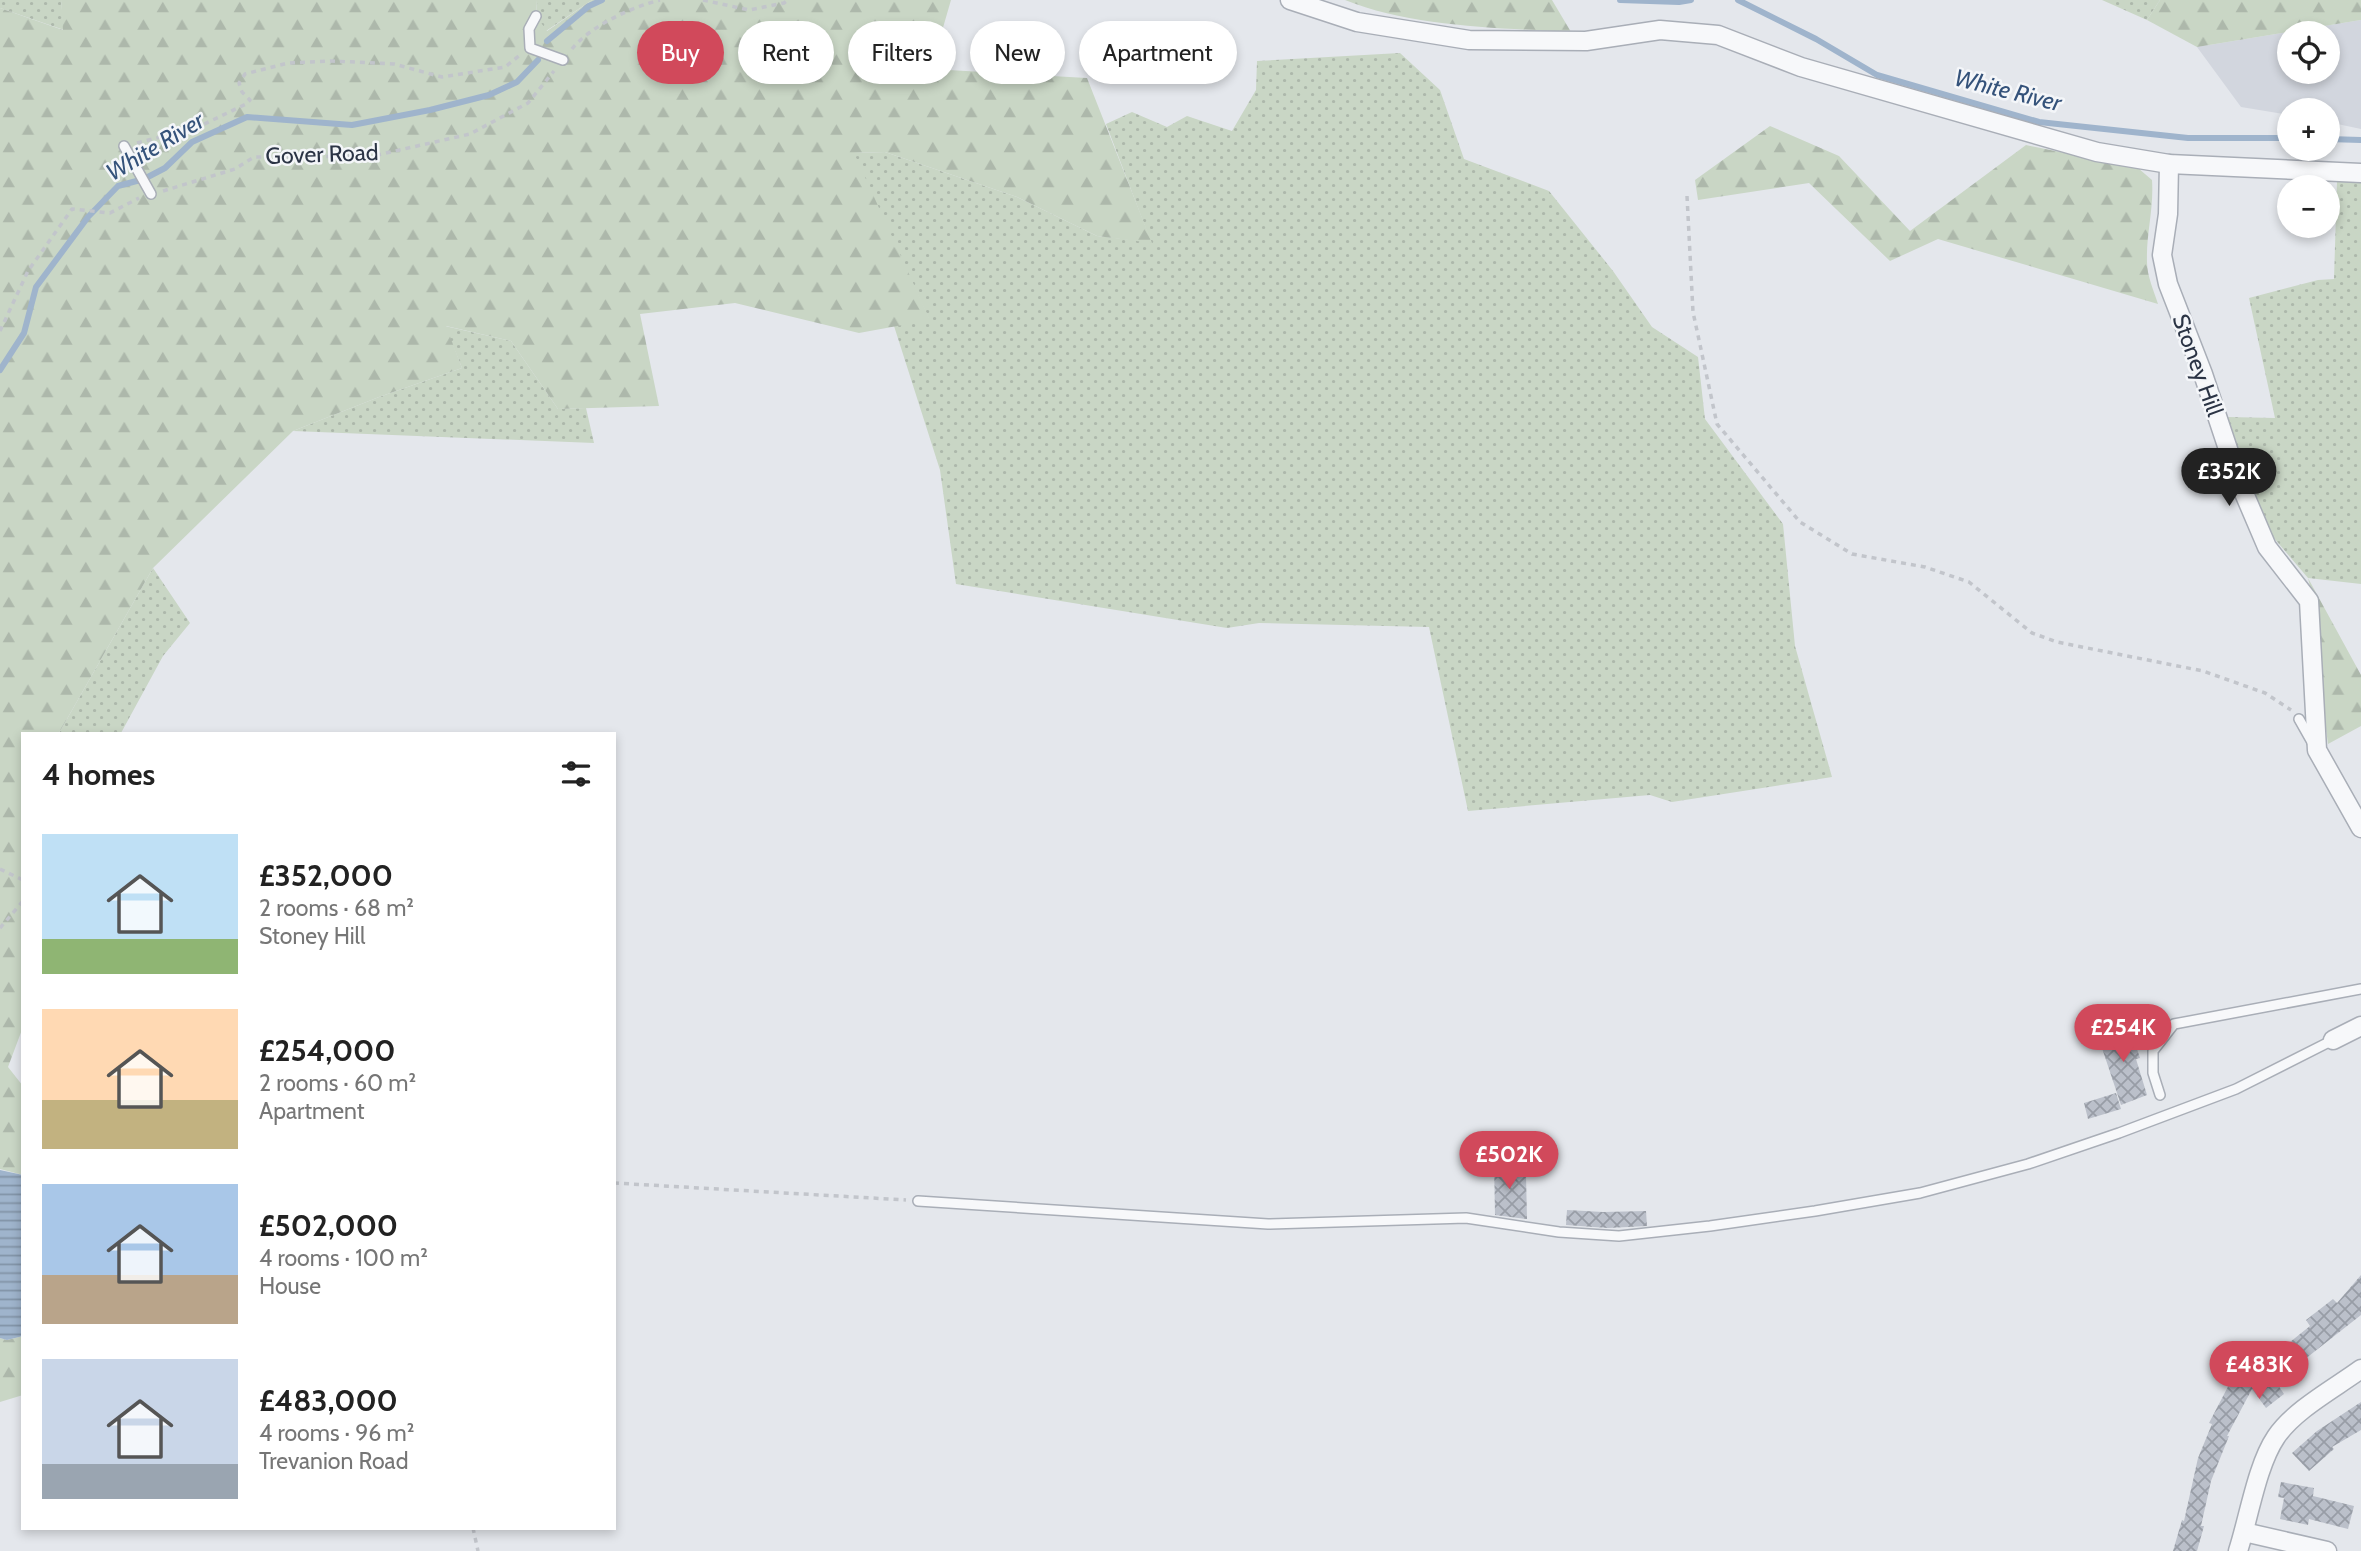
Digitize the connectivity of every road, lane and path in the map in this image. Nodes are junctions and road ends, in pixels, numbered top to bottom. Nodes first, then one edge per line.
1 (660, 0) edge
2 (703, 0) edge
3 (789, 0) edge
4 (1290, 0) edge
5 (536, 16) dead end
6 (533, 48) junction
7 (563, 60) junction
8 (124, 146) joint
9 (2169, 164) junction
10 (2361, 173) edge
11 (152, 194) junction
12 (1687, 197) dead end
13 (0, 331) edge
14 (2299, 719) joint
15 (2317, 750) junction
16 (2361, 828) edge
17 (0, 869) edge
18 (21, 879) edge
19 (21, 903) edge
20 (0, 928) edge
21 (2361, 989) edge
22 (2361, 1026) edge
23 (2333, 1040) joint
24 (2160, 1095) dead end
25 (616, 1183) edge
26 (918, 1201) joint
27 (2361, 1369) edge
28 (474, 1530) edge
29 (2244, 1532) junction
30 (478, 1551) edge
31 (2238, 1551) edge
32 (2327, 1551) edge

1 - 7 path, Gover Road
2 - 3 path
4 - 9 street
5 - 6 lane
6 - 7 lane
6 - 8 path
7 - 11 path, Gover Road
8 - 11 lane
9 - 10 street
9 - 15 street, Stoney Hill
11 - 13 path, Gover Road
12 - 14 path
14 - 15 lane
15 - 16 street, Stoney Hill
17 - 18 path
19 - 20 path
21 - 24 lane
22 - 23 street
23 - 26 lane
25 - 26 path
27 - 29 street
28 - 30 path
29 - 31 street
29 - 32 street

